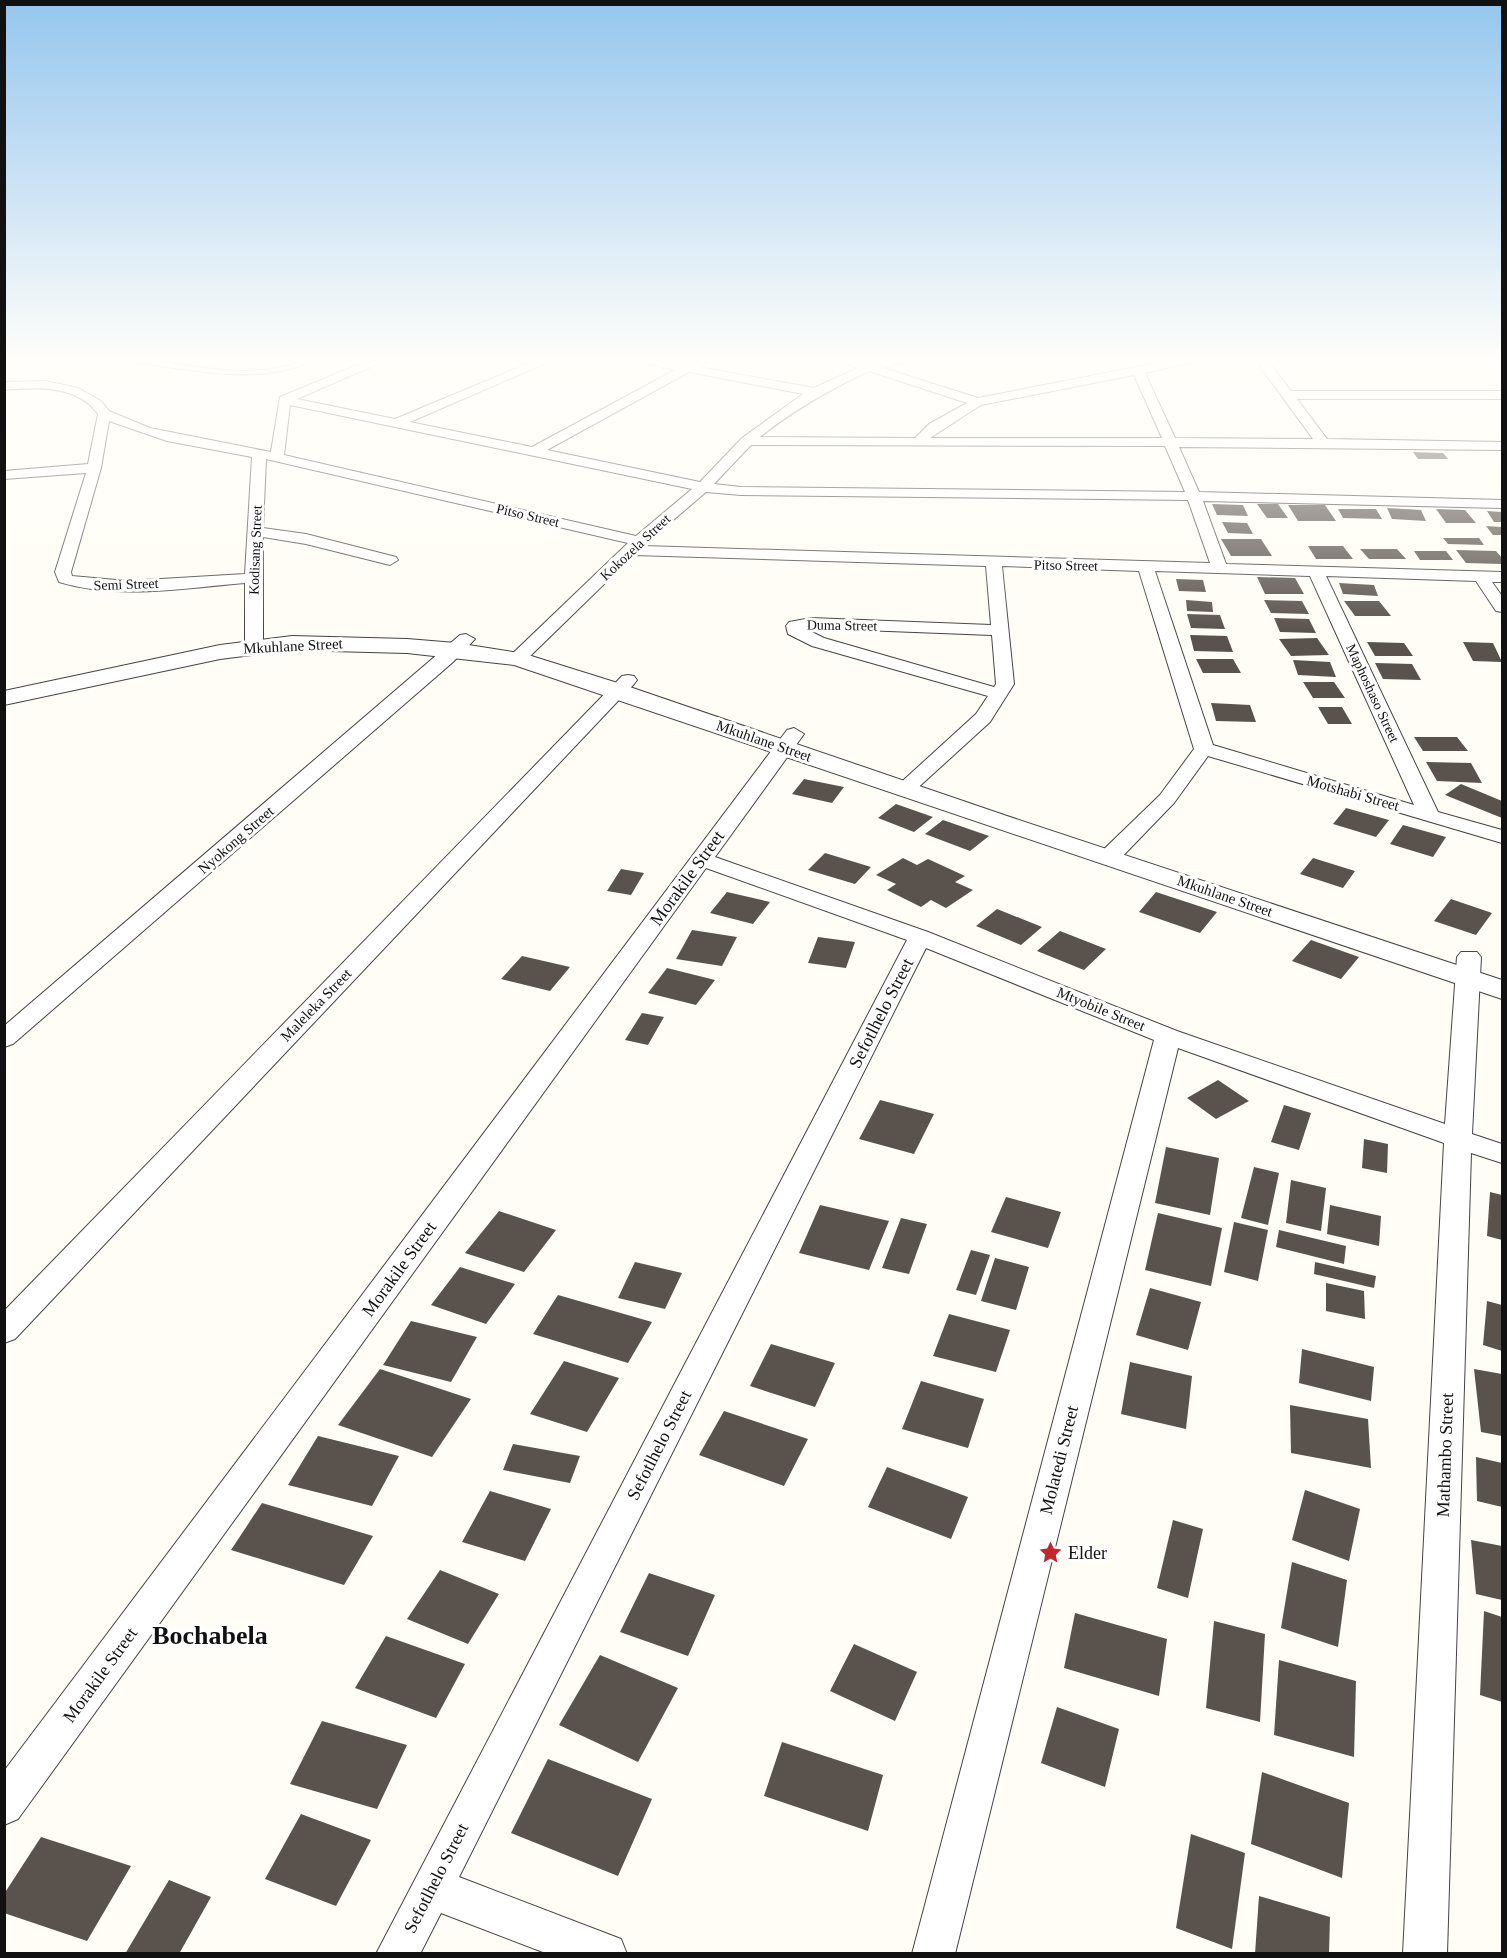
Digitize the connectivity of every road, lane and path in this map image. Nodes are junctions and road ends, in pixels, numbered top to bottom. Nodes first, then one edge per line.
1 (97, 449) edge
2 (236, 449) edge
3 (278, 449) edge
4 (533, 449) edge
5 (739, 449) edge
6 (1172, 449) edge
7 (536, 450) joint
8 (259, 454) junction
9 (277, 457) junction
10 (94, 468) junction
11 (4, 475) edge
12 (703, 487) junction
13 (1194, 496) junction
14 (1503, 504) edge
15 (255, 531) junction
16 (635, 546) junction
17 (390, 560) dead end
18 (994, 563) junction
19 (1146, 567) junction
20 (1220, 568) junction
21 (1315, 570) junction
22 (1481, 577) junction
23 (1503, 577) edge
24 (253, 578) junction
25 (1503, 607) edge
26 (1000, 630) junction
27 (253, 642) junction
28 (461, 644) junction
29 (522, 655) junction
30 (622, 685) junction
31 (4, 686) edge
32 (1000, 694) junction
33 (4, 698) edge
34 (789, 741) junction
35 (1204, 749) junction
36 (912, 783) junction
37 (1430, 816) junction
38 (1503, 837) edge
39 (1117, 850) junction
40 (701, 859) junction
41 (920, 937) junction
42 (1469, 968) junction
43 (1503, 969) edge
44 (1503, 990) edge
45 (1168, 1036) junction
46 (4, 1040) edge
47 (1458, 1138) junction
48 (1503, 1154) edge
49 (4, 1331) edge
50 (4, 1805) edge
51 (431, 1888) junction
52 (397, 1953) edge
53 (606, 1953) edge
54 (933, 1953) edge
55 (1425, 1953) edge

1 - 10 street, Semi Street
2 - 8 street, Pitso Street
3 - 9 street
4 - 7 street
5 - 12 street, Kokozela Street
6 - 13 street
7 - 12 street
8 - 9 street, Pitso Street
8 - 15 street, Kodisang Street
9 - 16 street, Pitso Street
10 - 11 street
10 - 24 street, Semi Street
12 - 13 street
12 - 16 street, Kokozela Street
13 - 14 street
13 - 20 street
15 - 17 street
15 - 24 street, Kodisang Street
16 - 18 street, Pitso Street
16 - 29 street, Kokozela Street
18 - 19 street, Pitso Street
18 - 26 street
19 - 20 street, Pitso Street
19 - 35 street
20 - 21 street, Pitso Street
21 - 22 street, Pitso Street
21 - 37 street, Maphoshaso Street
22 - 23 street, Pitso Street
22 - 25 street
24 - 27 street, Kodisang Street
26 - 32 street
26 - 32 street, Duma Street
27 - 28 street, Mkuhlane Street
27 - 31 street, Mkuhlane Street
27 - 33 street, Mkuhlane Street
28 - 29 street, Mkuhlane Street
28 - 46 street, Nyokong Street
29 - 30 street, Mkuhlane Street
30 - 34 street, Mkuhlane Street
30 - 49 street, Maleleka Street
32 - 36 street
34 - 36 street, Mkuhlane Street
34 - 40 street, Morakile Street
35 - 37 street, Motshabi Street
35 - 39 street
36 - 39 street, Mkuhlane Street
37 - 38 street, Motshabi Street
39 - 42 street, Mkuhlane Street
40 - 41 street, Mtyobile Street
40 - 50 street, Morakile Street
41 - 45 street, Mtyobile Street
41 - 51 street, Sefotlhelo Street
42 - 43 street, Mkuhlane Street
42 - 44 street, Mkuhlane Street
42 - 47 street, Mathambo Street
45 - 47 street, Mtyobile Street
45 - 54 street, Molatedi Street
47 - 48 street, Mtyobile Street
47 - 55 street, Mathambo Street
51 - 52 street, Sefotlhelo Street
51 - 53 street

